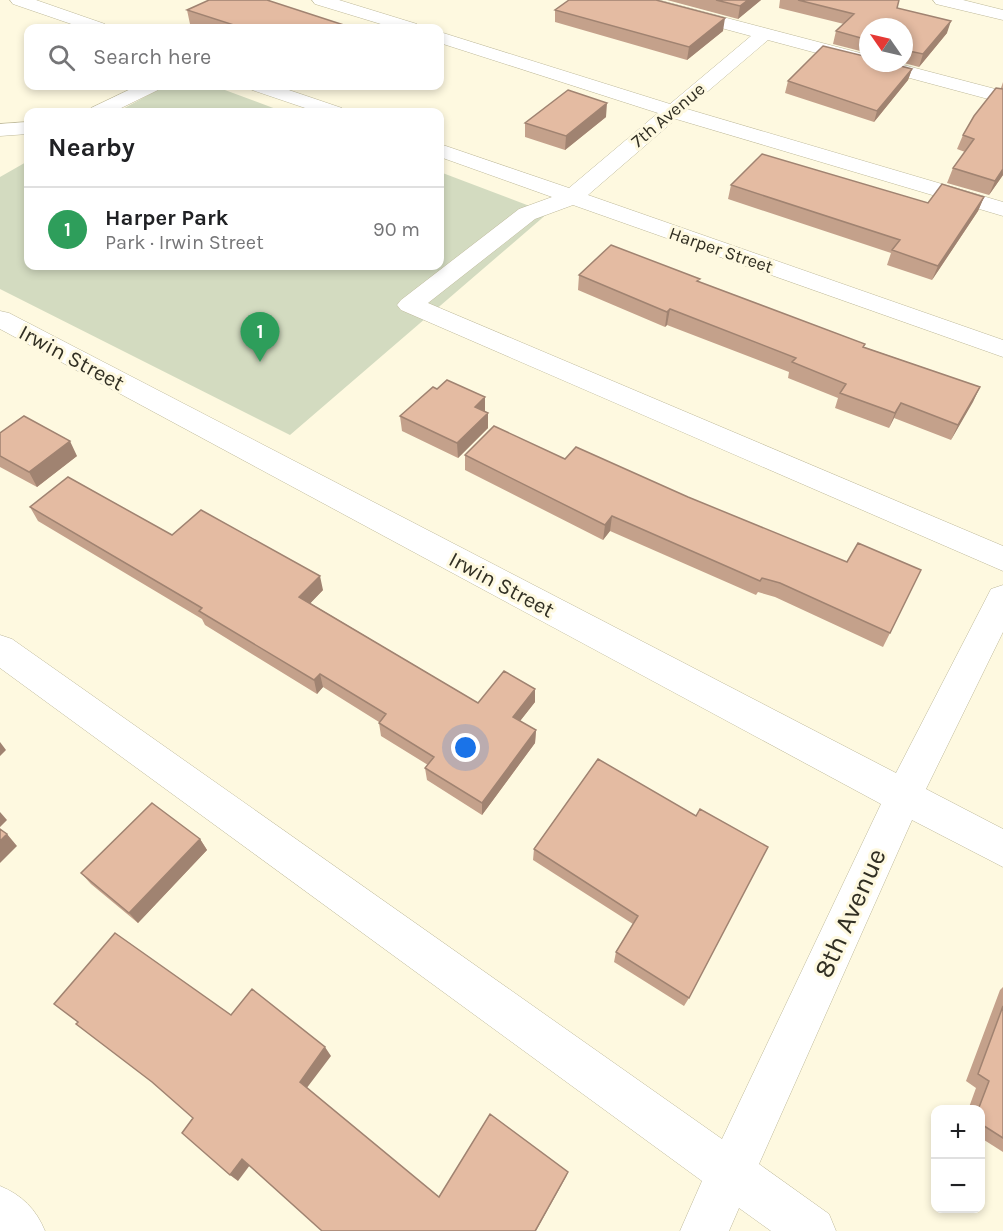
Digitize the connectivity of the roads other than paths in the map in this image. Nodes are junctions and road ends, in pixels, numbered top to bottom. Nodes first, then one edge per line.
1 (19, 0) edge
2 (321, 0) edge
3 (638, 0) edge
4 (942, 0) edge
5 (1003, 15) edge
6 (88, 24) edge
7 (398, 24) edge
8 (764, 34) junction
9 (444, 38) edge
10 (859, 59) edge
11 (908, 72) edge
12 (143, 90) edge
13 (271, 90) edge
14 (1003, 97) edge
15 (106, 108) edge
16 (323, 108) edge
17 (672, 111) junction
18 (24, 128) edge
19 (0, 130) edge
20 (444, 151) edge
21 (572, 197) junction
22 (1003, 209) edge
23 (0, 319) edge
24 (1003, 349) edge
25 (1003, 559) edge
26 (1003, 598) edge
27 (0, 649) edge
28 (904, 796) junction
29 (1003, 849) edge
30 (731, 1174) junction
31 (0, 1210) edge
32 (21, 1231) edge
33 (704, 1231) edge
34 (812, 1231) edge

1 - 6 street
2 - 7 street
3 - 8 street
4 - 5 street
8 - 10 street
8 - 17 street, 7th Avenue
9 - 17 street
11 - 14 street
12 - 15 street
13 - 16 street
17 - 21 street, 7th Avenue
17 - 22 street
18 - 19 street
20 - 21 street, Harper Street
21 - 24 street, Harper Street
21 - 25 street, 7th Avenue
23 - 28 street, Irwin Street
26 - 28 street, 8th Avenue
27 - 30 street
28 - 29 street, Irwin Street
28 - 30 street, 8th Avenue
30 - 33 street, 8th Avenue
30 - 34 street
31 - 32 street

